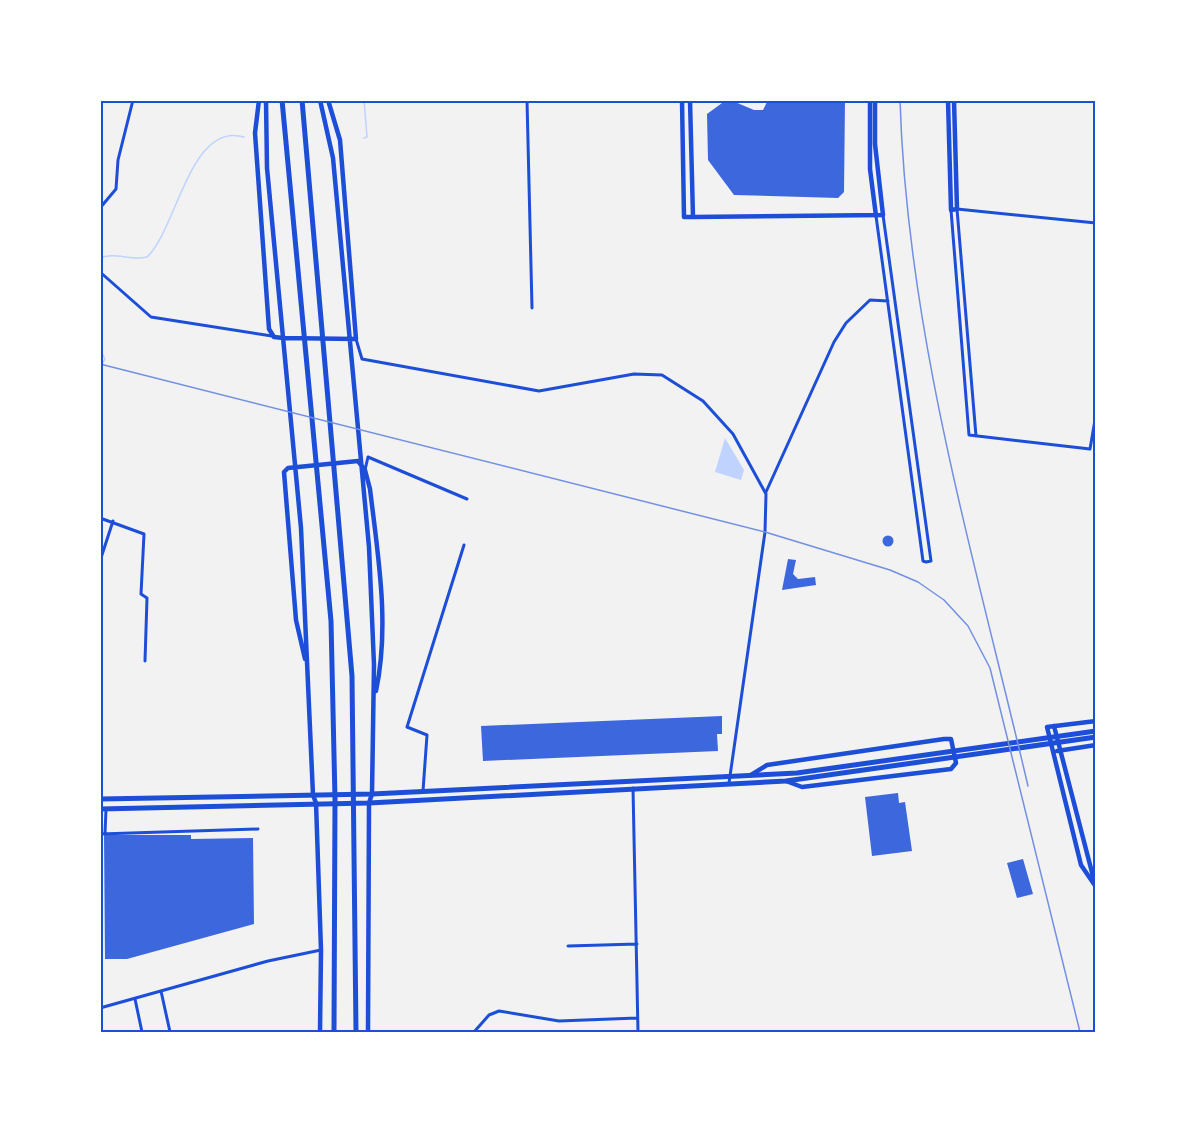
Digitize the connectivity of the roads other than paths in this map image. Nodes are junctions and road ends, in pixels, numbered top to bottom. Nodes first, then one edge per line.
1 (133, 100) edge
2 (259, 100) edge
3 (266, 100) edge
4 (282, 100) edge
5 (302, 100) edge
6 (320, 100) edge
7 (328, 100) edge
8 (527, 100) edge
9 (682, 100) edge
10 (690, 100) edge
11 (870, 100) edge
12 (875, 100) edge
13 (948, 100) edge
14 (954, 100) edge
15 (100, 208) edge
16 (954, 209) junction
17 (883, 215) junction
18 (876, 216) junction
19 (693, 217) junction
20 (1095, 224) edge
21 (100, 272) edge
22 (888, 301) junction
23 (532, 308) dead end
24 (274, 337) junction
25 (356, 339) junction
26 (1095, 414) edge
27 (976, 436) junction
28 (365, 470) junction
29 (766, 494) junction
30 (467, 499) dead end
31 (100, 518) edge
32 (113, 521) junction
33 (464, 545) dead end
34 (100, 561) edge
35 (145, 661) dead end
36 (308, 670) junction
37 (373, 703) junction
38 (1095, 721) edge
39 (1054, 726) junction
40 (1095, 731) edge
41 (1095, 737) edge
42 (1095, 745) edge
43 (1058, 750) junction
44 (1051, 751) junction
45 (729, 777) junction
46 (747, 777) junction
47 (798, 777) junction
48 (786, 781) junction
49 (633, 785) junction
50 (728, 785) junction
51 (423, 791) junction
52 (372, 794) junction
53 (313, 795) junction
54 (100, 799) edge
55 (316, 803) junction
56 (369, 803) junction
57 (103, 809) edge
58 (258, 830) dead end
59 (103, 834) edge
60 (1095, 886) edge
61 (637, 944) junction
62 (568, 946) dead end
63 (321, 950) junction
64 (161, 991) junction
65 (135, 999) junction
66 (100, 1008) edge
67 (638, 1018) junction
68 (142, 1032) edge
69 (170, 1032) edge
70 (320, 1032) edge
71 (334, 1032) edge
72 (356, 1032) edge
73 (368, 1032) edge
74 (474, 1032) edge
75 (638, 1032) edge

1 - 15 street
2 - 24 main road
3 - 36 main road
4 - 71 main road
5 - 72 main road
6 - 37 main road
7 - 25 main road
8 - 23 street
9 - 19 main road
10 - 19 main road
11 - 18 main road
12 - 17 main road
13 - 16 main road
14 - 16 main road
16 - 20 street
16 - 27 street
16 - 27 street
17 - 18 main road
17 - 22 street
18 - 19 main road
18 - 22 street
21 - 24 street
22 - 29 street
24 - 25 main road
25 - 29 street
26 - 27 street
28 - 30 street
28 - 36 main road
28 - 37 main road
29 - 45 street
31 - 32 street
32 - 34 street
32 - 35 street
33 - 51 street
36 - 53 main road
37 - 52 main road
38 - 39 main road
39 - 43 main road
39 - 44 main road
40 - 47 main road
41 - 47 main road
42 - 43 main road
43 - 44 main road
43 - 60 main road
44 - 60 main road
45 - 46 main road
45 - 49 main road
45 - 50 street
46 - 47 main road
46 - 48 main road
47 - 48 main road
48 - 50 main road
49 - 50 main road
49 - 51 main road
49 - 56 main road
49 - 61 street
51 - 52 main road
52 - 53 main road
52 - 56 main road
53 - 54 main road
53 - 55 main road
55 - 56 main road
55 - 57 main road
55 - 63 main road
56 - 73 main road
57 - 59 street
58 - 59 street
61 - 62 street
61 - 67 street
63 - 64 street
63 - 70 main road
64 - 65 street
64 - 69 street
65 - 66 street
65 - 68 street
67 - 74 street
67 - 75 street

